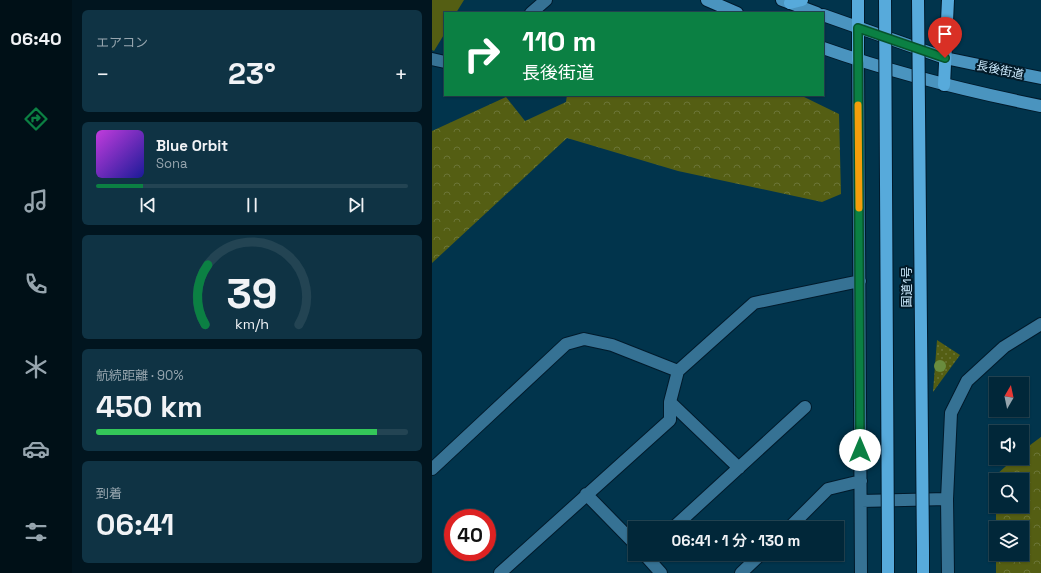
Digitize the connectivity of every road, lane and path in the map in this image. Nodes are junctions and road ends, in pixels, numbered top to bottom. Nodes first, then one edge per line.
1 (546, 0) edge
2 (707, 0) edge
3 (802, 0) edge
4 (858, 0) edge
5 (885, 0) edge
6 (918, 0) edge
7 (948, 0) edge
8 (786, 2) edge
9 (532, 12) edge
10 (734, 12) edge
11 (814, 12) edge
12 (824, 15) edge
13 (858, 28) junction
14 (824, 48) edge
15 (945, 58) junction
16 (432, 59) edge
17 (858, 60) junction
18 (444, 62) edge
19 (1041, 78) edge
20 (944, 85) junction
21 (1041, 106) edge
22 (860, 282) junction
23 (1041, 324) edge
24 (678, 371) junction
25 (670, 402) junction
26 (805, 407) dead end
27 (739, 468) junction
28 (432, 469) edge
29 (861, 481) junction
30 (586, 494) junction
31 (947, 499) junction
32 (861, 501) junction
33 (681, 521) edge
34 (796, 521) edge
35 (628, 537) edge
36 (650, 561) edge
37 (754, 561) edge
38 (500, 573) edge
39 (661, 573) edge
40 (741, 573) edge
41 (862, 573) edge
42 (888, 573) edge
43 (923, 573) edge
44 (948, 573) edge

1 - 9 street
2 - 10 main road
3 - 8 highway
4 - 13 highway
5 - 42 highway, 国道1号, bridge
6 - 43 highway, 国道1号, bridge
7 - 15 highway
8 - 11 main road
12 - 13 main road, 長後街道
13 - 15 main road, 長後街道
13 - 17 highway
14 - 17 main road
15 - 19 main road, 長後街道
15 - 20 highway
16 - 18 street
17 - 20 main road
17 - 22 street
20 - 21 main road
22 - 24 street
22 - 29 street
23 - 31 street
24 - 25 street
24 - 28 street
25 - 27 street
25 - 30 street
26 - 27 street
27 - 33 street
29 - 32 street
29 - 34 street
30 - 35 street
30 - 38 street
31 - 32 street
31 - 44 street
32 - 41 street
36 - 39 street
37 - 40 street

